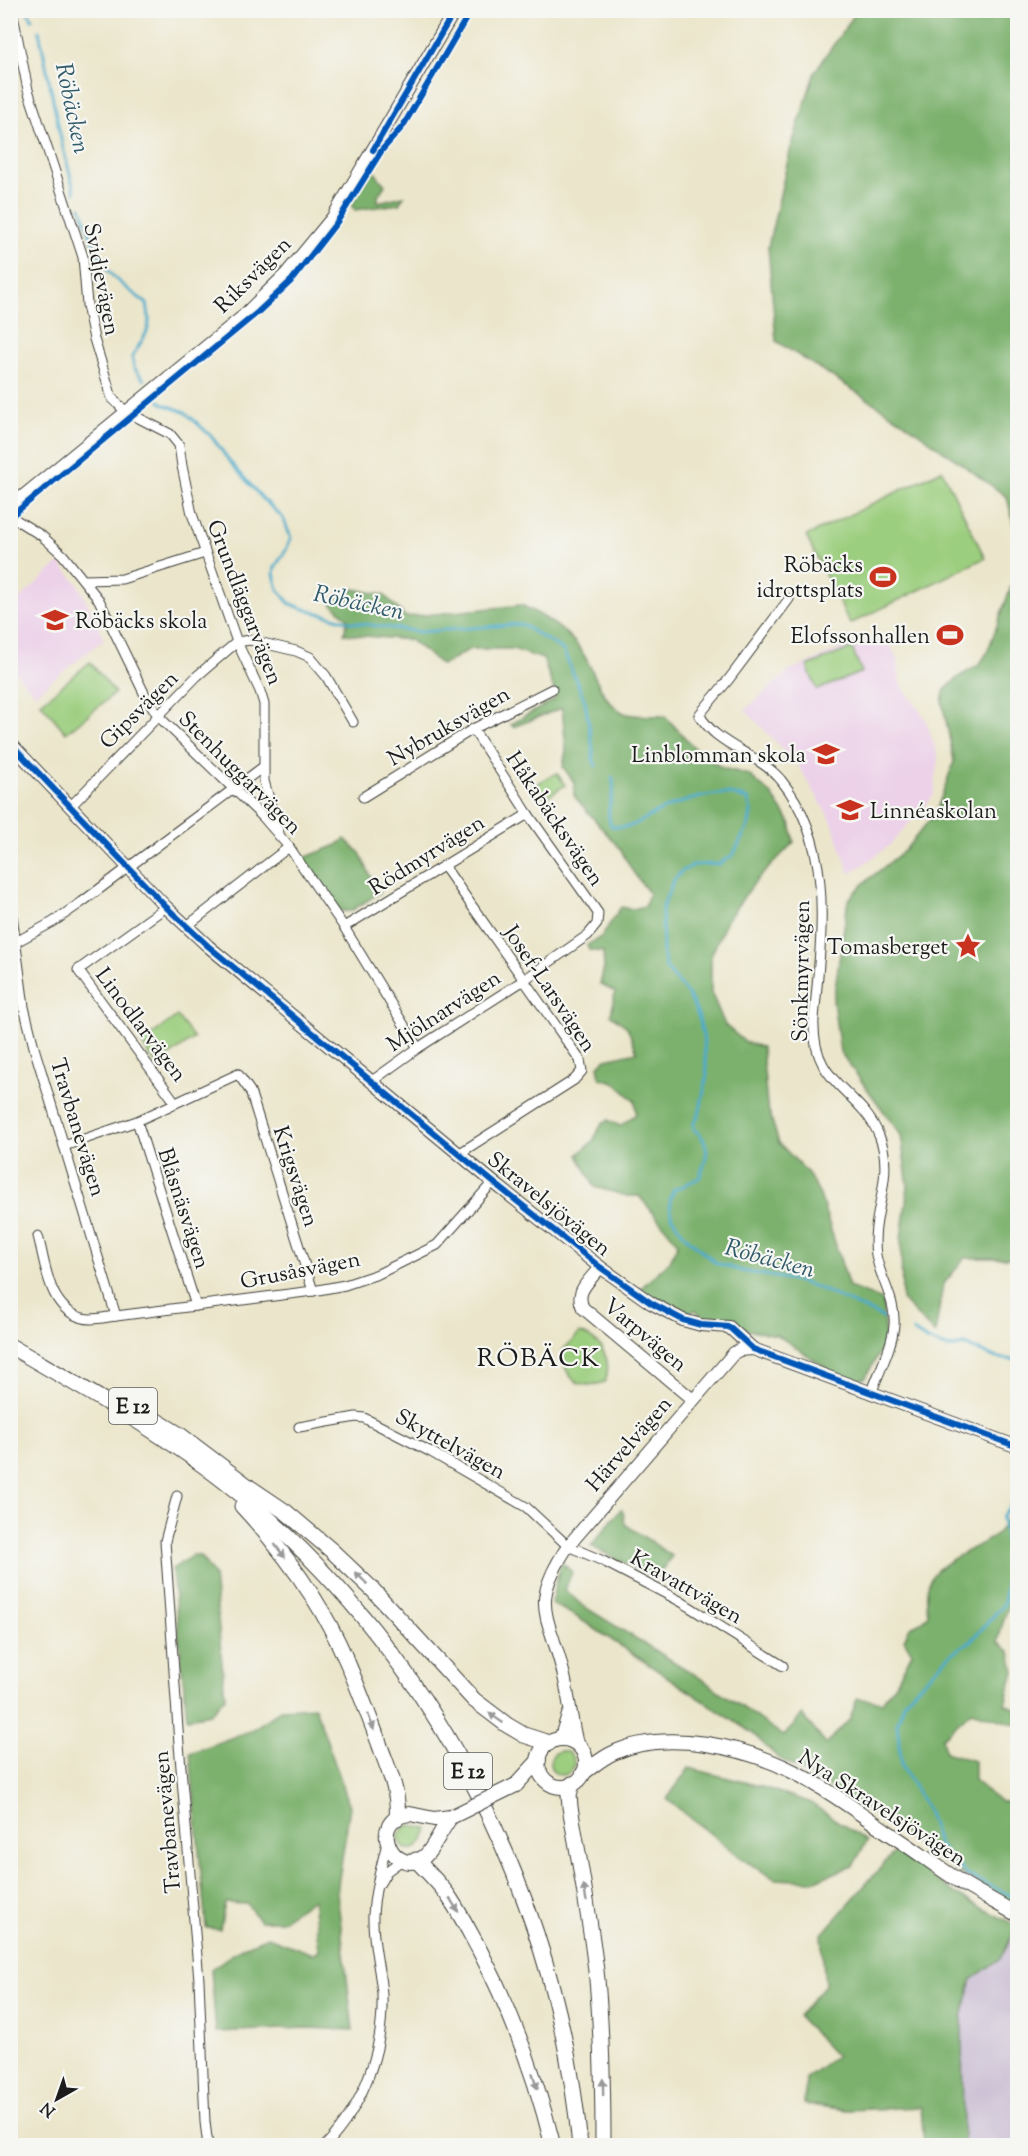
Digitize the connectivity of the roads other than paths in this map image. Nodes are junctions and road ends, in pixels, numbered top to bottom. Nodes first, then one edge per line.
1 (12, 10) edge
2 (455, 10) edge
3 (125, 411) junction
4 (10, 507) edge
5 (10, 516) edge
6 (206, 553) junction
7 (84, 580) junction
8 (789, 599) dead end
9 (237, 642) junction
10 (552, 689) dead end
11 (158, 716) junction
12 (353, 722) dead end
13 (474, 729) junction
14 (12, 748) edge
15 (263, 767) junction
16 (232, 788) junction
17 (363, 797) dead end
18 (71, 806) junction
19 (528, 814) junction
20 (280, 837) junction
21 (289, 847) junction
22 (444, 866) junction
23 (129, 867) junction
24 (10, 900) edge
25 (166, 907) junction
26 (187, 926) junction
27 (344, 927) junction
28 (593, 930) joint
29 (16, 942) junction
30 (524, 980) junction
31 (418, 1048) junction
32 (372, 1081) junction
33 (175, 1102) junction
34 (137, 1121) junction
35 (64, 1146) junction
36 (460, 1153) junction
37 (493, 1182) junction
38 (38, 1236) dead end
39 (600, 1267) junction
40 (313, 1291) junction
41 (196, 1306) junction
42 (116, 1316) junction
43 (10, 1334) edge
44 (10, 1346) edge
45 (753, 1349) junction
46 (871, 1394) junction
47 (693, 1400) junction
48 (299, 1427) dead end
49 (1017, 1447) edge
50 (214, 1475) junction
51 (249, 1488) junction
52 (177, 1496) dead end
53 (568, 1546) junction
54 (783, 1666) dead end
55 (569, 1711) junction
56 (554, 1741) junction
57 (580, 1748) junction
58 (614, 1752) junction
59 (539, 1760) junction
60 (583, 1773) junction
61 (547, 1781) junction
62 (572, 1784) junction
63 (516, 1785) junction
64 (451, 1817) junction
65 (397, 1818) junction
66 (387, 1843) junction
67 (409, 1860) junction
68 (377, 1891) junction
69 (1017, 1915) edge
70 (208, 2145) edge
71 (325, 2145) edge
72 (553, 2145) edge
73 (580, 2145) edge
74 (588, 2145) edge
75 (603, 2145) edge

1 - 3 street, Svidjevägen
2 - 3 street, Riksvägen
3 - 4 street, Riksvägen
3 - 6 street, Grundläggarvägen
5 - 7 street, Stenhuggarvägen
6 - 7 street
6 - 9 street, Grundläggarvägen
7 - 11 street, Stenhuggarvägen
8 - 46 street, Sönkmyrvägen
9 - 11 street, Gipsvägen
9 - 12 street
9 - 15 street, Grundläggarvägen
10 - 13 street, Nybruksvägen
11 - 16 street, Stenhuggarvägen
11 - 18 street, Gipsvägen
13 - 17 street, Nybruksvägen
13 - 19 street, Håkabäcksvägen
14 - 18 street, Skravelsjövägen
15 - 16 street
15 - 20 street, Grundläggarvägen
16 - 20 street, Stenhuggarvägen
16 - 23 street
18 - 23 street, Skravelsjövägen
19 - 22 street, Rödmyrvägen
19 - 28 street, Håkabäcksvägen
20 - 21 street, Stenhuggarvägen
21 - 26 street
21 - 27 street, Stenhuggarvägen
22 - 27 street, Rödmyrvägen
22 - 30 street, Josef-Larsvägen
23 - 25 street, Skravelsjövägen
23 - 29 street
24 - 29 street, Travbanevägen
25 - 26 street, Skravelsjövägen
25 - 33 street, Linodlarvägen
26 - 32 street, Skravelsjövägen
27 - 31 street, Stenhuggarvägen
28 - 30 street, Mjölnarvägen
29 - 35 street, Travbanevägen
30 - 31 street, Mjölnarvägen
30 - 36 street, Josef-Larsvägen
31 - 32 street, Mjölnarvägen
32 - 36 street, Skravelsjövägen
33 - 34 street
33 - 40 street, Krigsvägen
34 - 35 street
34 - 41 street, Blåsnäsvägen
35 - 42 street, Travbanevägen
36 - 37 street, Skravelsjövägen
37 - 39 street, Skravelsjövägen
37 - 40 street, Grusåsvägen
38 - 42 street, Grusåsvägen
39 - 45 street, Skravelsjövägen
39 - 47 street, Varpvägen
40 - 41 street, Grusåsvägen
41 - 42 street, Grusåsvägen
43 - 51 highway, E 12
44 - 50 highway, E 12
45 - 46 street, Skravelsjövägen
45 - 47 street, Härvelvägen
46 - 49 street, Skravelsjövägen
47 - 53 street, Härvelvägen
48 - 53 street, Skyttelvägen
50 -> 65 highway
50 - 73 highway, E 12
56 -> 51 highway
51 - 74 highway, E 12
52 - 70 street, Travbanevägen
53 - 54 street, Kravattvägen
53 - 55 street, Härvelvägen
55 - 56 street
55 - 57 street
56 - 57 main road
56 - 59 main road
57 - 58 main road, Nya Skravelsjövägen
57 - 60 main road
58 - 60 main road, Nya Skravelsjövägen
58 - 69 main road, Nya Skravelsjövägen
59 - 61 main road
59 - 63 main road
60 - 62 main road
61 - 62 main road
61 - 63 main road
75 -> 62 highway
63 - 64 main road, bridge
64 - 65 main road
64 - 67 main road
65 - 66 main road
66 - 67 main road
66 - 68 street
67 - 68 street
67 -> 72 highway
68 - 71 street

